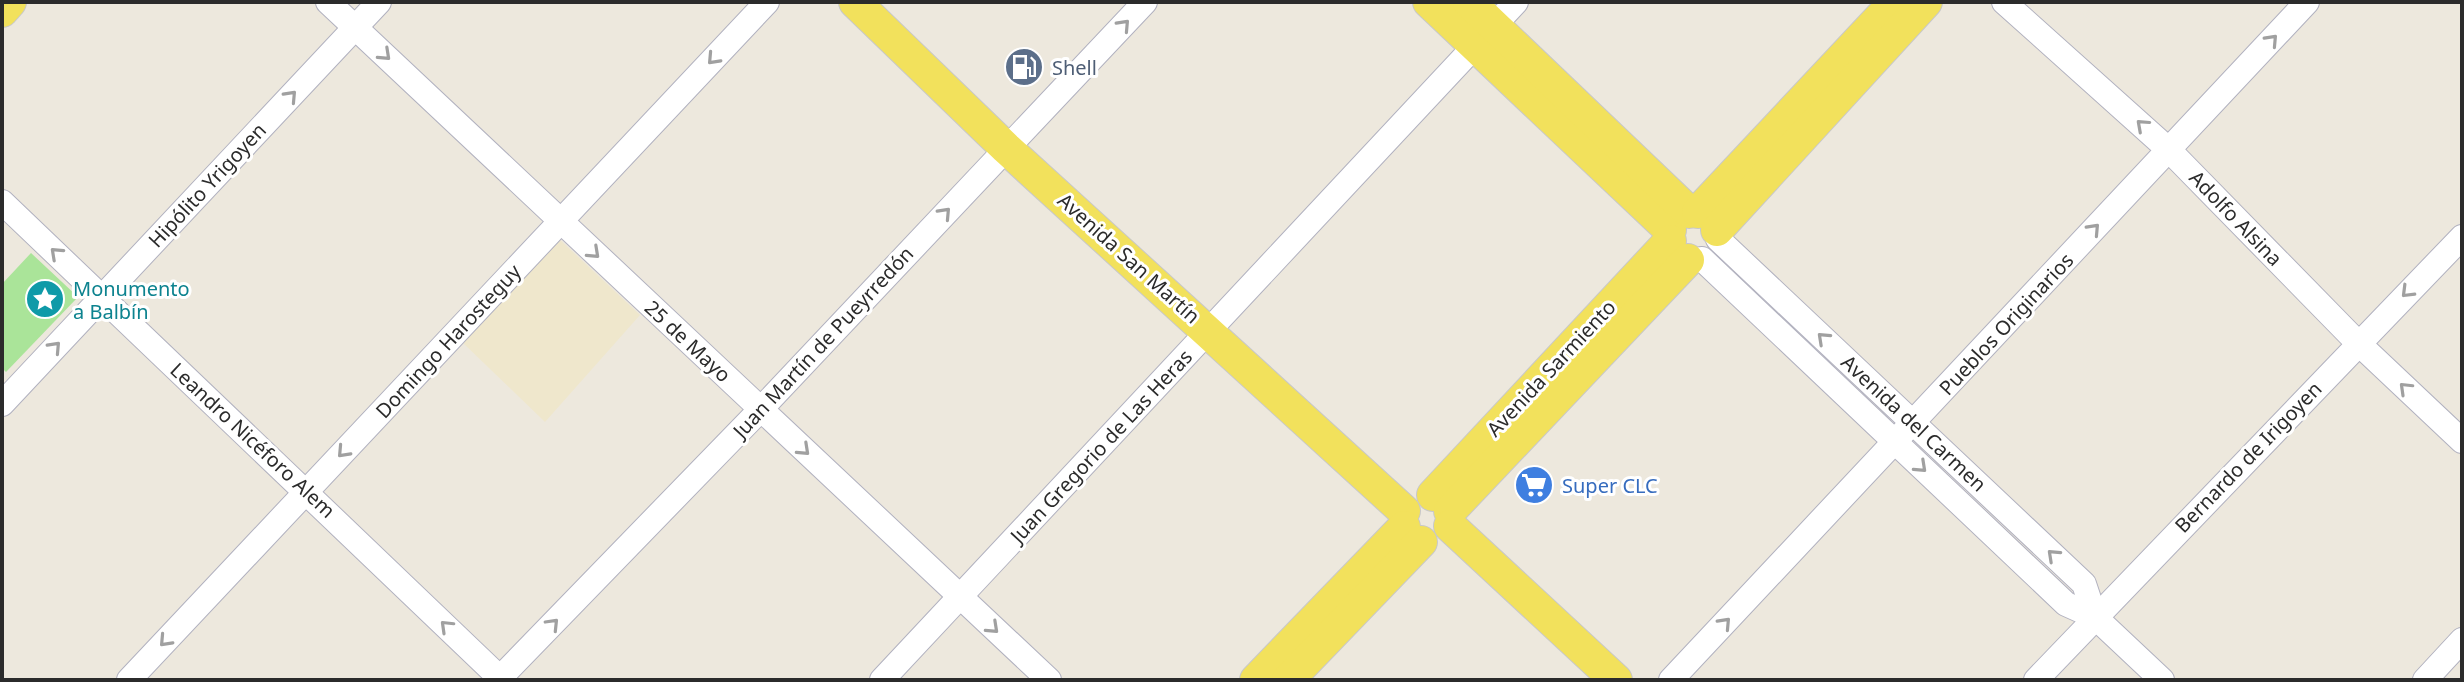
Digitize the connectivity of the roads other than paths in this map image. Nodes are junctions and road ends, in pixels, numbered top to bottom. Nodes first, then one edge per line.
1 (10, 2) edge
2 (328, 2) edge
3 (379, 2) edge
4 (767, 2) edge
5 (855, 2) edge
6 (879, 2) edge
7 (1145, 2) edge
8 (1429, 2) edge
9 (1469, 2) edge
10 (1516, 2) edge
11 (1895, 2) edge
12 (1926, 2) edge
13 (2004, 2) edge
14 (2307, 2) edge
15 (2, 11) edge
16 (355, 28) junction
17 (1484, 35) junction
18 (1014, 141) junction
19 (2169, 150) junction
20 (2, 202) edge
21 (561, 221) junction
22 (1694, 235) junction
23 (2462, 237) edge
24 (102, 297) junction
25 (1216, 323) junction
26 (2357, 342) junction
27 (4, 397) edge
28 (761, 409) junction
29 (1913, 422) junction
30 (2462, 441) edge
31 (1895, 442) junction
32 (307, 490) junction
33 (1427, 519) junction
34 (959, 597) junction
35 (2095, 617) junction
36 (2462, 640) edge
37 (500, 679) edge
38 (129, 680) edge
39 (882, 680) edge
40 (1049, 680) edge
41 (1256, 680) edge
42 (1288, 680) edge
43 (1584, 680) edge
44 (1616, 680) edge
45 (1671, 680) edge
46 (2036, 680) edge
47 (2162, 680) edge
48 (2425, 680) edge

1 - 15 main road
2 - 16 street, 25 de Mayo
3 - 16 street, Hipólito Yrigoyen
4 -> 21 street, Domingo Harosteguy
5 - 18 main road, Avenida San Martín
6 - 18 main road
18 -> 7 street, Juan Martín de Pueyrredón
8 - 17 main road, Avenida del Carmen
9 - 17 main road, Avenida del Carmen
10 - 17 street, Juan Gregorio de Las Heras
11 - 22 main road, Avenida Sarmiento
12 - 22 main road, Avenida Sarmiento
19 -> 13 street, Adolfo Alsina
19 -> 14 street, Pueblos Originarios
16 -> 21 street, 25 de Mayo
24 -> 16 street, Hipólito Yrigoyen
17 - 22 main road, Avenida del Carmen
17 - 25 street, Juan Gregorio de Las Heras
18 - 25 main road, Avenida San Martín
28 -> 18 street, Juan Martín de Pueyrredón
19 - 26 street, Adolfo Alsina
29 -> 19 street, Pueblos Originarios
24 -> 20 street, Leandro Nicéforo Alem
21 -> 28 street, 25 de Mayo
21 -> 32 street, Domingo Harosteguy
29 -> 22 street, Avenida del Carmen
22 - 31 street, Avenida del Carmen
22 - 33 main road, Avenida Sarmiento
23 -> 26 street, Bernardo de Irigoyen
27 -> 24 street, Hipólito Yrigoyen
24 - 32 street, Leandro Nicéforo Alem
25 - 33 main road, Avenida San Martín
25 - 34 street, Juan Gregorio de Las Heras
30 -> 26 street, Adolfo Alsina
26 - 35 street, Bernardo de Irigoyen
28 -> 34 street, 25 de Mayo
37 -> 28 street, Juan Martín de Pueyrredón
29 - 31 street, Pueblos Originarios
35 -> 29 street, Avenida del Carmen
31 -> 35 street, Avenida del Carmen
45 -> 31 street, Pueblos Originarios
37 -> 32 street, Leandro Nicéforo Alem
32 -> 38 street, Domingo Harosteguy
33 - 41 main road, Avenida Sarmiento
33 - 42 main road, Avenida Sarmiento
33 - 43 main road, Avenida San Martín
33 - 44 main road, Avenida San Martín
34 - 39 street, Juan Gregorio de Las Heras
34 -> 40 street, 25 de Mayo
35 - 46 street, Bernardo de Irigoyen
35 - 47 street, Avenida del Carmen
36 - 48 street

